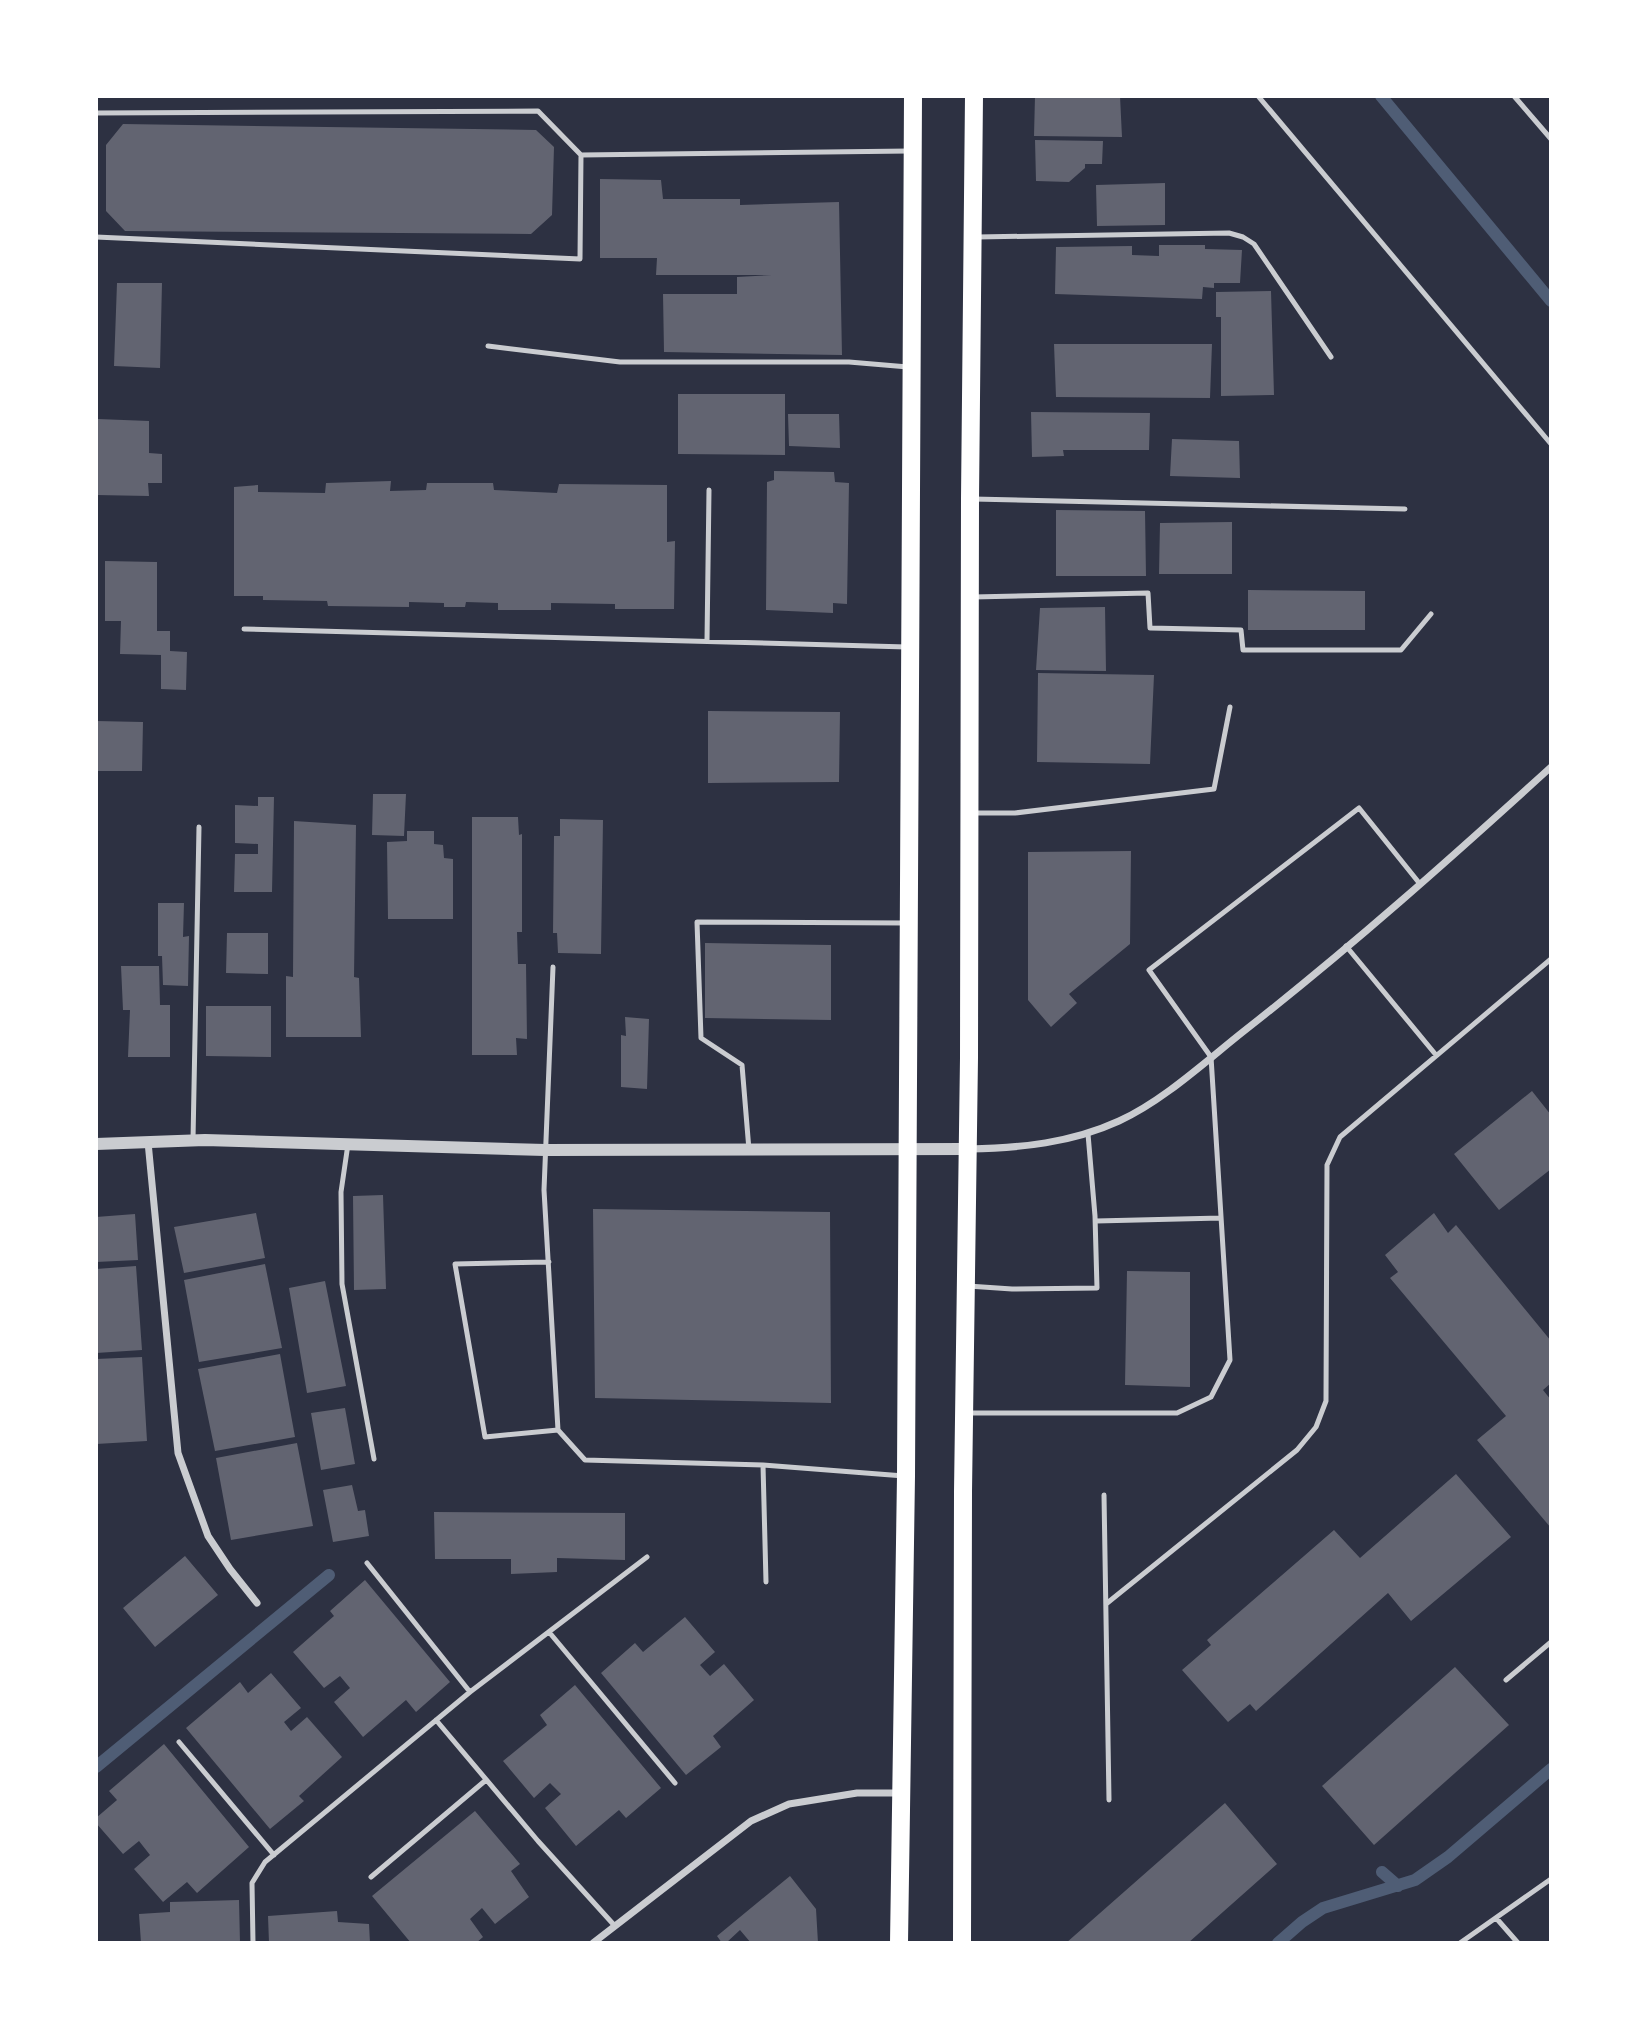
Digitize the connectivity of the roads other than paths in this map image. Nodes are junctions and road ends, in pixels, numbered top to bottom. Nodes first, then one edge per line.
1 (913, 96) edge
2 (974, 96) edge
3 (1258, 96) edge
4 (1514, 96) edge
5 (96, 113) edge
6 (1551, 139) edge
7 (912, 151) junction
8 (581, 155) junction
9 (96, 237) edge
10 (973, 237) junction
11 (488, 346) dead end
12 (1331, 357) dead end
13 (911, 367) junction
14 (1551, 444) edge
15 (709, 490) dead end
16 (970, 499) junction
17 (1405, 509) dead end
18 (970, 597) junction
19 (1431, 614) dead end
20 (244, 629) dead end
21 (706, 641) junction
22 (910, 647) junction
23 (1230, 707) dead end
24 (1551, 767) edge
25 (968, 813) junction
26 (199, 827) dead end
27 (1420, 884) junction
28 (908, 923) junction
29 (1346, 946) junction
30 (1551, 959) edge
31 (553, 967) dead end
32 (1436, 1055) junction
33 (1211, 1057) junction
34 (1088, 1134) junction
35 (193, 1140) junction
36 (148, 1142) junction
37 (96, 1144) edge
38 (348, 1144) junction
39 (907, 1149) junction
40 (967, 1149) junction
41 (545, 1150) junction
42 (749, 1150) junction
43 (1221, 1219) junction
44 (1096, 1221) junction
45 (549, 1262) junction
46 (965, 1286) junction
47 (964, 1413) junction
48 (558, 1430) junction
49 (374, 1459) dead end
50 (763, 1465) junction
51 (906, 1476) junction
52 (1104, 1495) dead end
53 (646, 1557) dead end
54 (367, 1563) dead end
55 (766, 1582) dead end
56 (257, 1603) dead end
57 (1106, 1604) junction
58 (549, 1632) junction
59 (1551, 1642) edge
60 (1506, 1680) dead end
61 (470, 1692) junction
62 (436, 1720) junction
63 (179, 1742) dead end
64 (486, 1780) junction
65 (675, 1783) dead end
66 (901, 1793) junction
67 (1109, 1800) dead end
68 (274, 1855) junction
69 (371, 1877) dead end
70 (1551, 1879) edge
71 (1497, 1919) junction
72 (614, 1925) junction
73 (253, 1943) edge
74 (593, 1943) edge
75 (900, 1943) edge
76 (962, 1943) edge
77 (1460, 1943) edge
78 (1518, 1943) edge

1 - 7 main road
2 - 10 main road
3 - 14 lane
4 - 6 lane
5 - 8 lane
7 - 8 lane
7 - 13 main road
8 - 9 lane
10 - 12 lane
10 - 16 main road
11 - 13 lane
13 - 22 main road
15 - 21 lane
16 - 17 lane
16 - 18 main road
18 - 19 lane
18 - 25 main road
20 - 21 lane
21 - 22 lane
22 - 28 main road
23 - 25 lane
24 - 27 street
25 - 40 main road
26 - 35 lane
27 - 29 street
27 - 33 lane
28 - 39 main road
28 - 42 lane
29 - 32 lane
29 - 33 street
30 - 32 lane
31 - 41 lane
32 - 57 lane
33 - 34 street
33 - 43 lane
34 - 40 street
34 - 44 lane
35 - 36 street
35 - 38 street
36 - 37 street
36 - 56 street
38 - 41 street
38 - 49 lane
39 - 40 street
39 - 42 street
39 - 51 main road
40 - 46 main road
41 - 42 street
41 - 45 lane
43 - 44 lane
43 - 47 lane
44 - 46 lane
45 - 48 lane
45 - 48 lane
46 - 47 main road
47 - 76 main road
48 - 50 lane
50 - 51 lane
50 - 55 lane
51 - 66 main road
52 - 57 lane
53 - 58 lane
54 - 61 lane
57 - 67 lane
58 - 61 lane
58 - 65 lane
59 - 60 lane
61 - 62 lane
62 - 64 lane
62 - 68 lane
63 - 68 lane
64 - 69 lane
64 - 72 lane
66 - 72 street
66 - 75 main road
68 - 73 lane
70 - 71 lane
71 - 77 lane
71 - 78 lane
72 - 74 street

